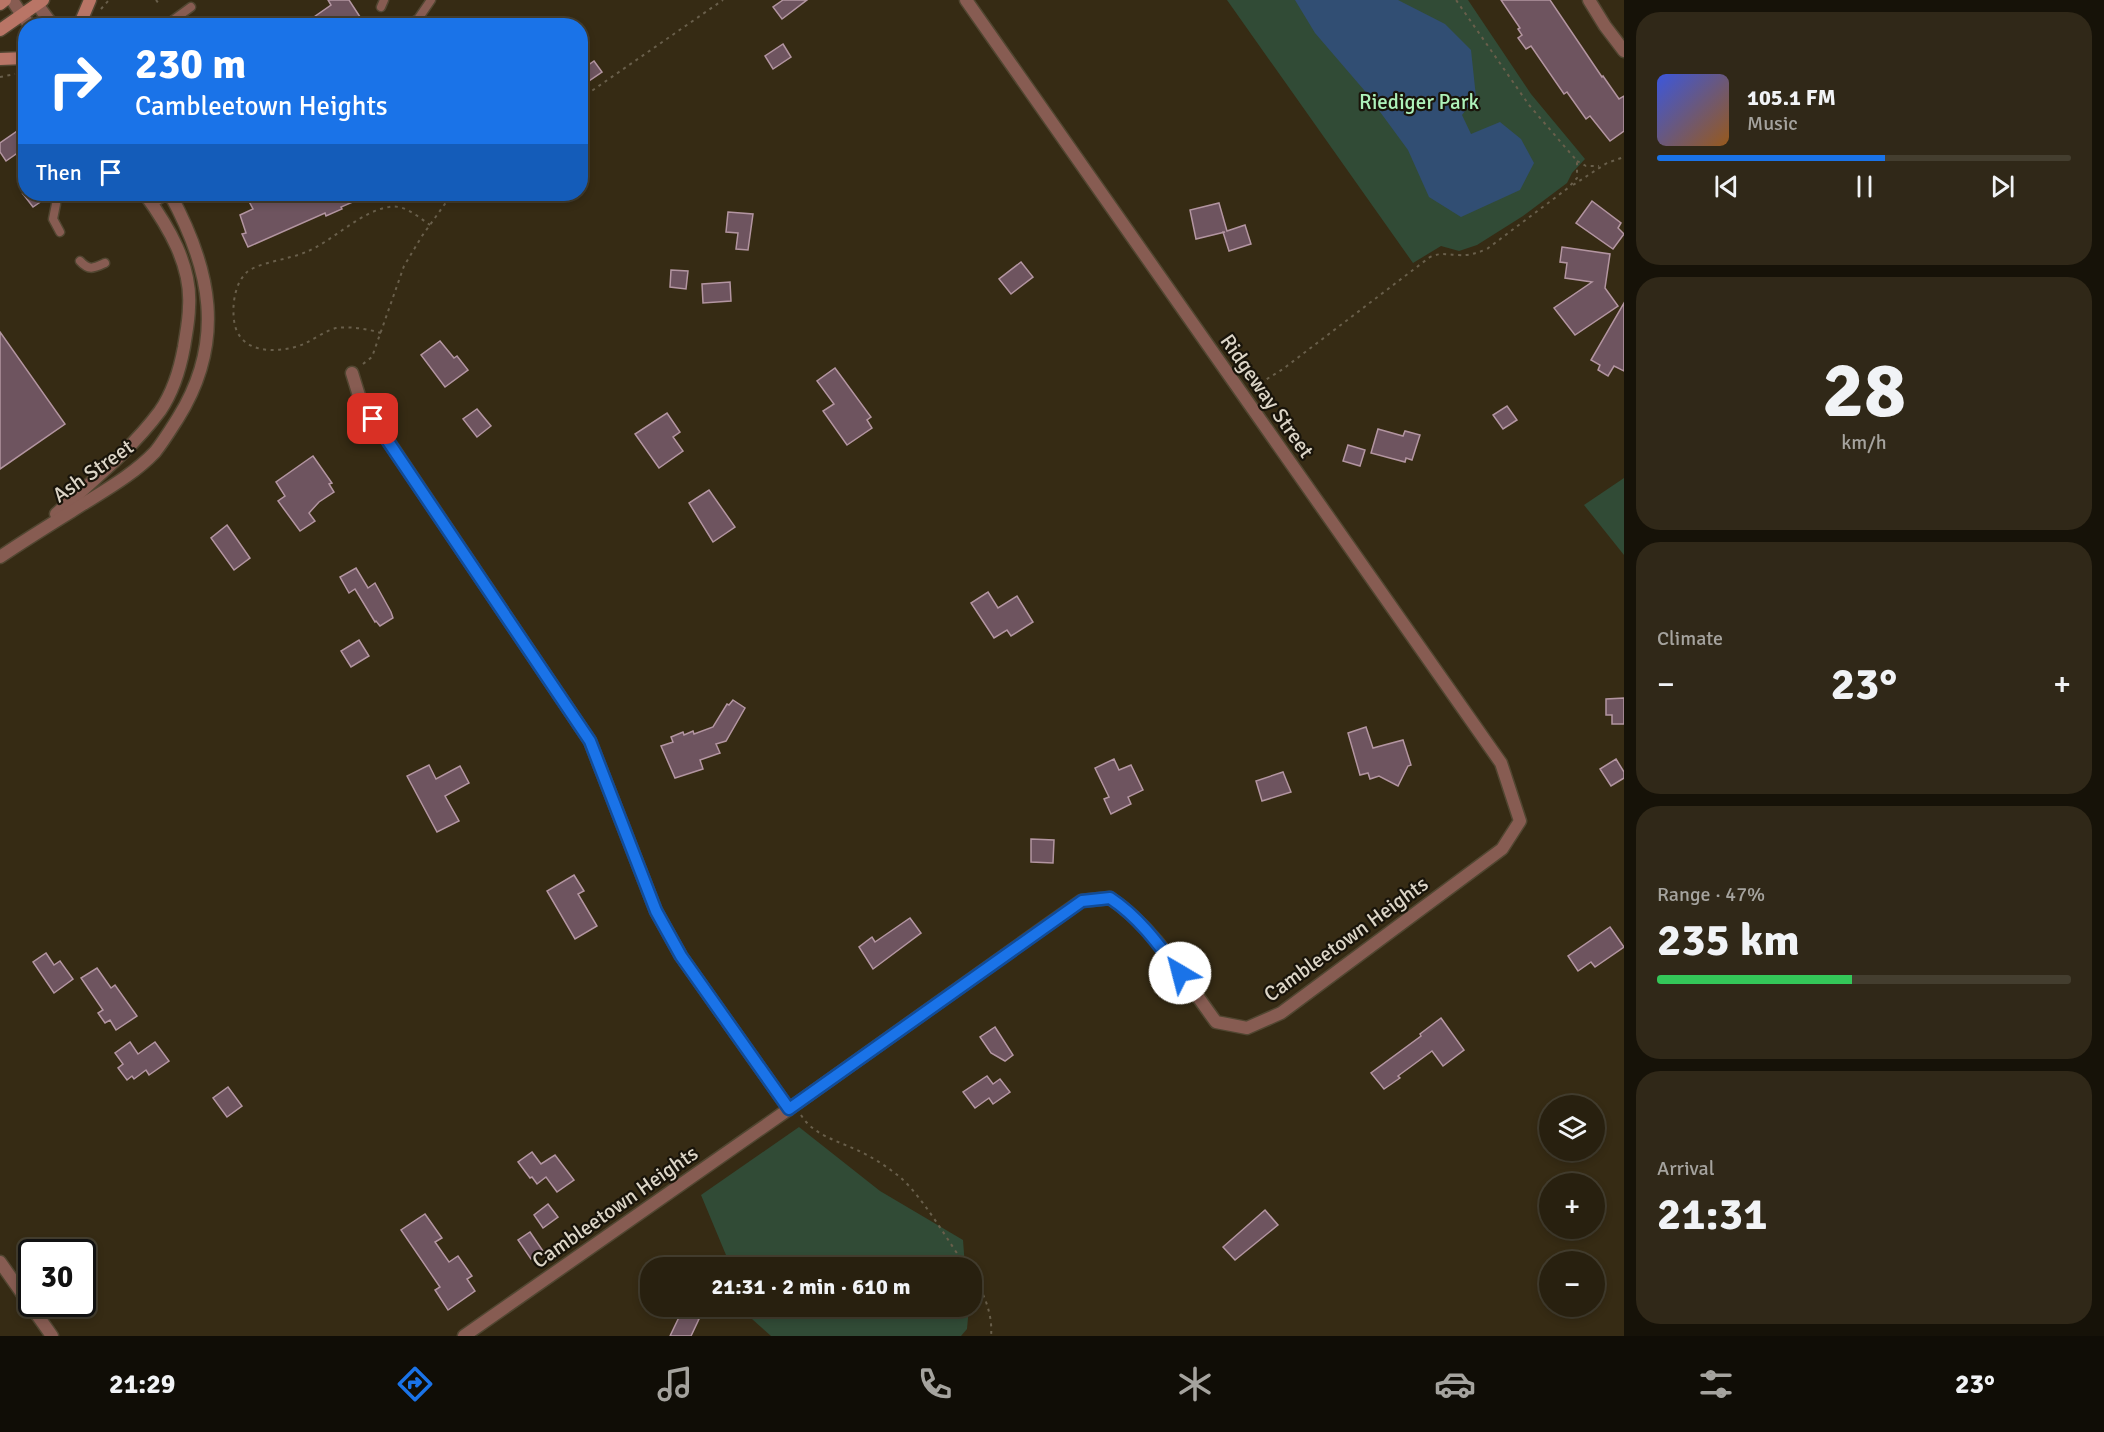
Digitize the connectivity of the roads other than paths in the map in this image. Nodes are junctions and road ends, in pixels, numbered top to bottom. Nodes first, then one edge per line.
1 (5, 0) edge
2 (12, 0) edge
3 (90, 0) edge
4 (431, 0) edge
5 (966, 0) edge
6 (1589, 0) edge
7 (38, 1) edge
8 (0, 4) edge
9 (191, 8) dead end
10 (22, 15) junction
11 (24, 18) edge
12 (48, 18) edge
13 (82, 18) edge
14 (177, 18) edge
15 (419, 18) edge
16 (0, 30) edge
17 (1624, 51) edge
18 (18, 58) edge
19 (0, 59) edge
20 (150, 201) edge
21 (173, 201) edge
22 (56, 204) dead end
23 (60, 232) dead end
24 (80, 261) dead end
25 (105, 263) dead end
26 (352, 373) road end
27 (31, 536) junction
28 (0, 557) edge
29 (1520, 821) joint
30 (792, 1107) junction
31 (0, 1262) edge
32 (52, 1336) edge
33 (464, 1336) edge

1 - 8 main road
2 - 10 street
3 - 13 main road
4 - 15 lane
5 - 29 street, Ridgeway Street
6 - 17 street
7 - 10 main road
7 - 12 street
9 - 14 lane
10 - 11 street
10 - 16 main road
18 - 19 main road
20 - 27 street, Ash Street
21 - 27 street, Ash Street
22 - 23 lane
24 - 25 lane
26 - 30 street
27 - 28 street, Ash Street
29 - 30 street, Cambleetown Heights
30 - 33 street, Cambleetown Heights
31 - 32 street

